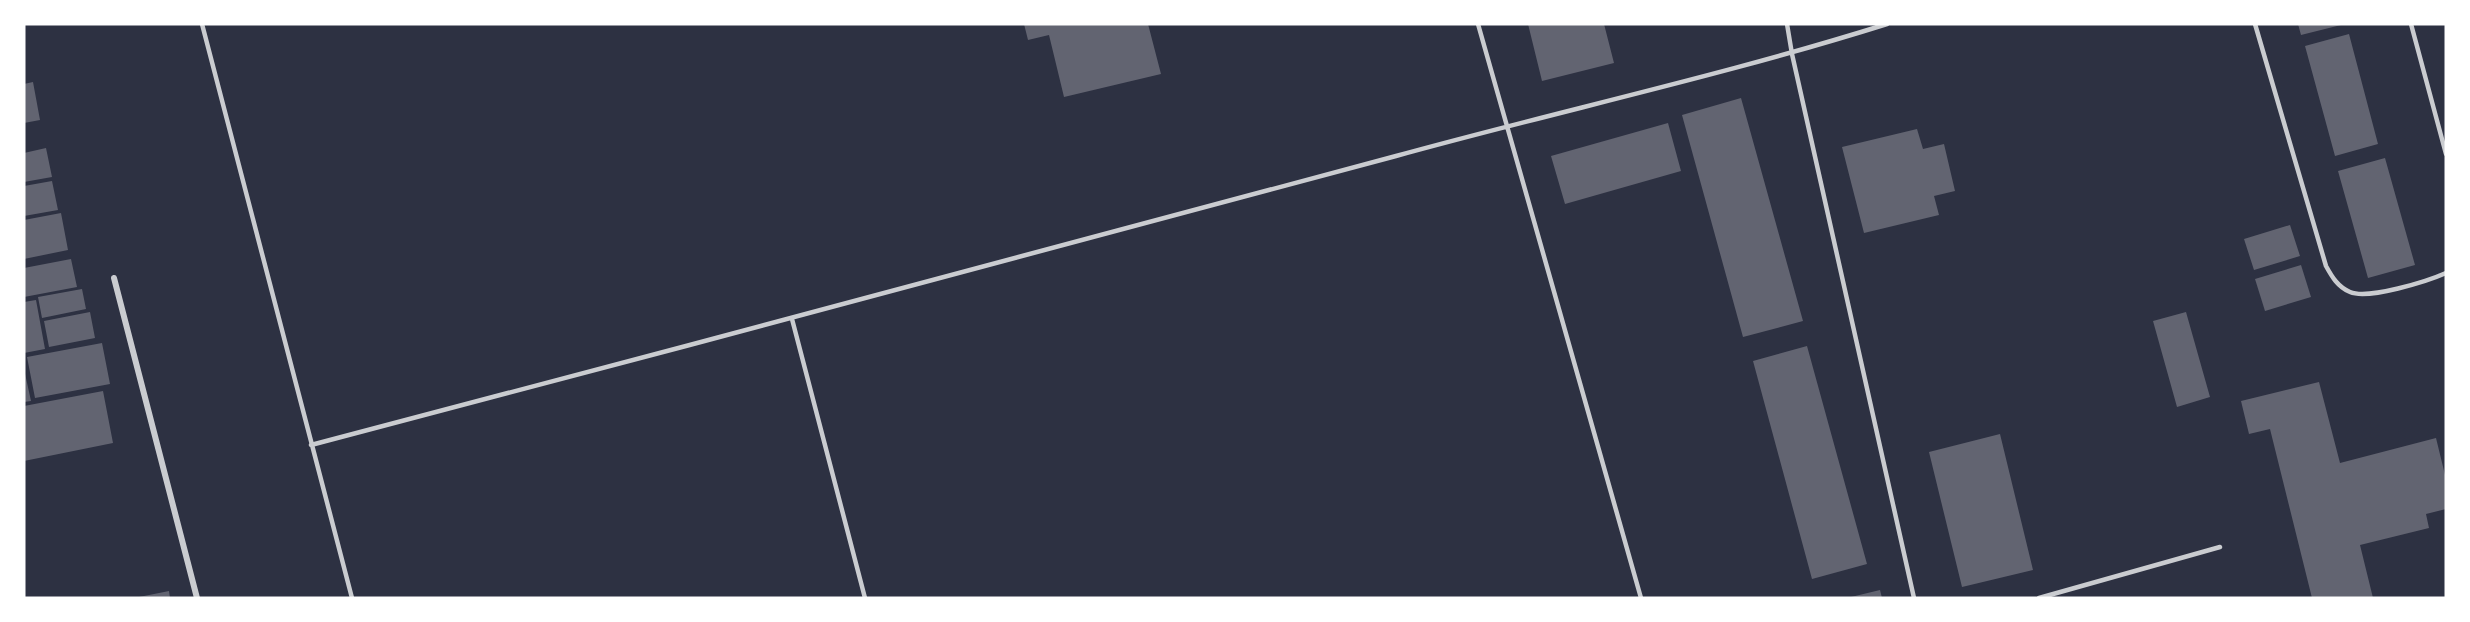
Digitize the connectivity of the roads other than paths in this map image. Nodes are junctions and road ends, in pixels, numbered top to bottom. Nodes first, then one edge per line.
1 (202, 24) edge
2 (1478, 24) edge
3 (1787, 24) edge
4 (1887, 24) edge
5 (2255, 24) edge
6 (2411, 24) edge
7 (1792, 54) junction
8 (1505, 126) junction
9 (2446, 154) edge
10 (2446, 273) edge
11 (114, 278) dead end
12 (792, 319) junction
13 (311, 445) junction
14 (2220, 547) dead end
15 (197, 598) edge
16 (352, 598) edge
17 (865, 598) edge
18 (1641, 598) edge
19 (1914, 598) edge
20 (2039, 598) edge

1 - 13 lane
2 - 8 lane
3 - 7 lane
4 - 7 lane
5 - 10 lane
6 - 9 lane
7 - 8 lane
7 - 19 lane
8 - 12 lane
8 - 18 lane
11 - 15 street
12 - 13 lane
12 - 17 lane
13 - 16 lane
14 - 20 lane

